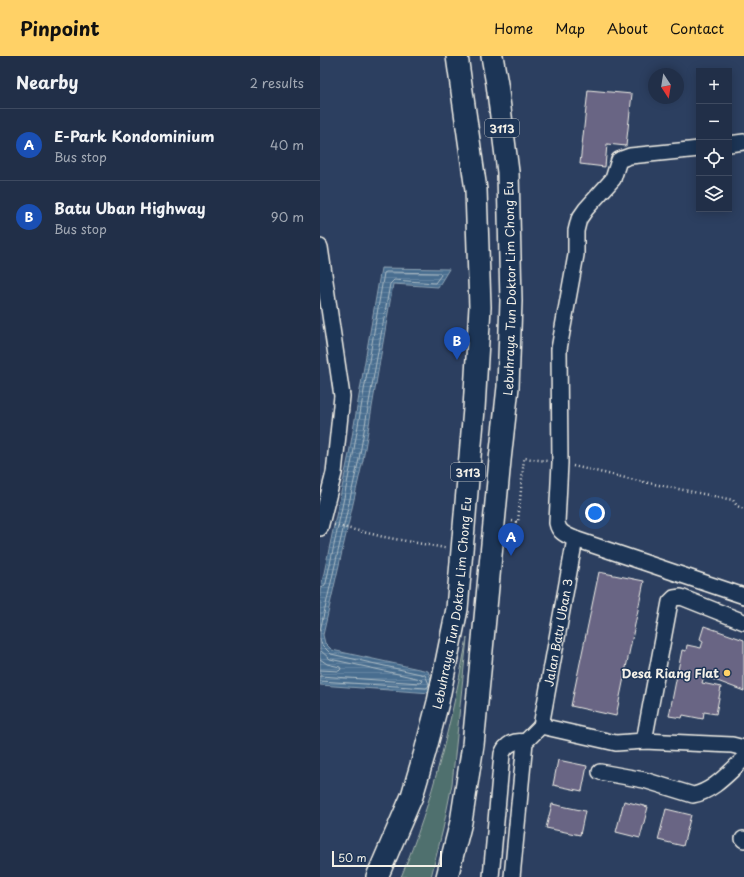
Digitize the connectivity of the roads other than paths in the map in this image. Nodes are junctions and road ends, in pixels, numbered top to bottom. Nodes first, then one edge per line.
1 (457, 56) edge
2 (492, 56) edge
3 (502, 56) edge
4 (497, 84) junction
5 (744, 142) edge
6 (732, 144) edge
7 (696, 149) edge
8 (320, 247) edge
9 (325, 526) edge
10 (575, 539) junction
11 (744, 596) edge
12 (744, 622) edge
13 (541, 726) junction
14 (644, 741) junction
15 (525, 742) junction
16 (744, 748) edge
17 (744, 759) edge
18 (600, 772) dead end
19 (377, 877) edge
20 (447, 877) edge
21 (491, 877) edge
22 (512, 877) edge

1 - 19 highway, Lebuhraya Tun Doktor Lim Chong Eu / 3113
2 - 4 highway, Lebuhraya Tun Doktor Lim Chong Eu / 3113
3 - 4 street
4 - 20 highway, Lebuhraya Tun Doktor Lim Chong Eu / 3113
5 - 6 street
7 - 10 street
8 - 9 street
10 - 11 street
10 - 13 street, Jalan Batu Uban 3
12 - 14 street
13 - 14 street
13 - 15 street
14 - 16 street
15 - 21 street
15 - 22 street
17 - 18 street

